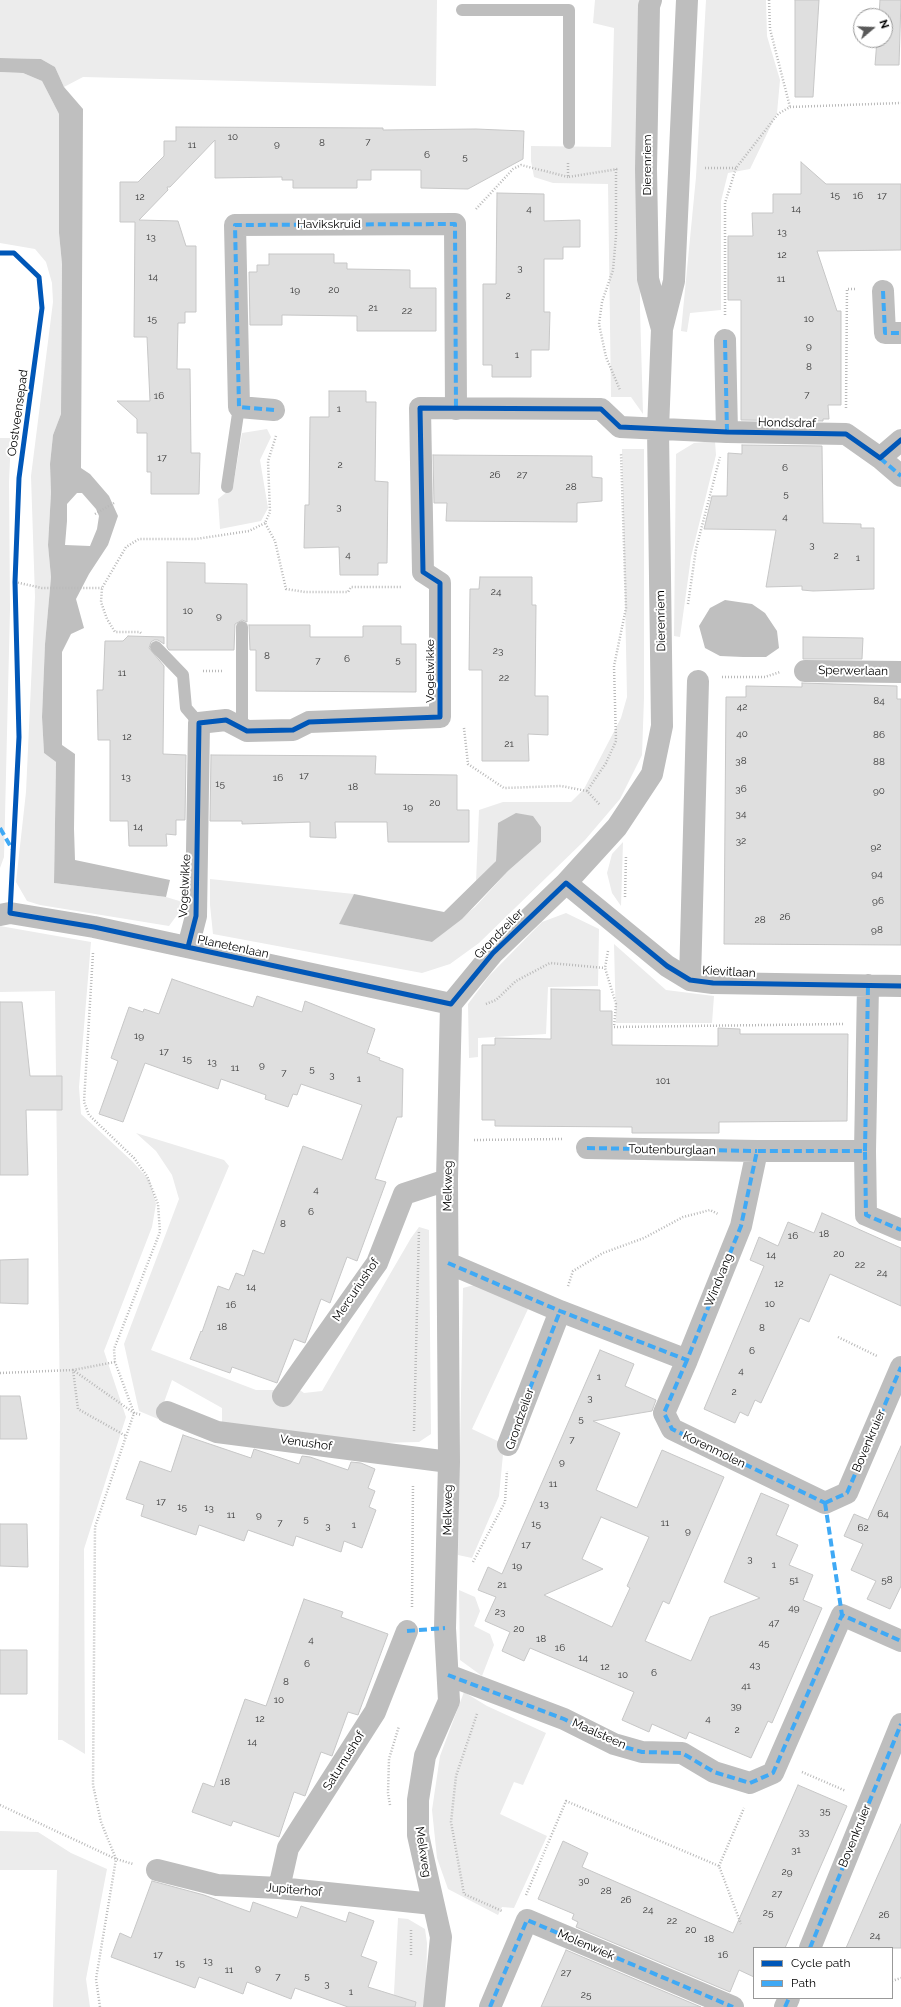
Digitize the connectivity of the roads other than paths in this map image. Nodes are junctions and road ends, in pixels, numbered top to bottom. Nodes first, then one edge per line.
1 (651, 0) edge
2 (687, 0) edge
3 (570, 5) edge
4 (462, 10) dead end
5 (569, 143) dead end
6 (883, 290) road end
7 (662, 329) junction
8 (901, 333) edge
9 (725, 340) road end
10 (239, 407) junction
11 (456, 409) junction
12 (274, 410) road end
13 (658, 428) junction
14 (727, 432) junction
15 (901, 440) edge
16 (880, 458) junction
17 (901, 476) edge
18 (227, 488) dead end
19 (242, 627) dead end
20 (156, 648) road end
21 (805, 670) road end
22 (901, 672) edge
23 (698, 682) road end
24 (199, 723) junction
25 (242, 728) junction
26 (566, 883) junction
27 (0, 915) edge
28 (188, 947) junction
29 (690, 980) junction
30 (868, 985) junction
31 (901, 986) edge
32 (451, 1004) junction
33 (587, 1148) road end
34 (757, 1151) junction
35 (865, 1151) junction
36 (447, 1180) junction
37 (901, 1230) edge
38 (448, 1263) junction
39 (560, 1311) junction
40 (687, 1360) junction
41 (901, 1368) edge
42 (283, 1396) dead end
43 (167, 1412) dead end
44 (508, 1445) road end
45 (449, 1462) junction
46 (825, 1504) joint
47 (407, 1631) dead end
48 (901, 1641) edge
49 (448, 1674) junction
50 (901, 1724) edge
51 (157, 1870) dead end
52 (279, 1888) junction
53 (433, 1904) junction
54 (810, 1947) edge
55 (434, 2007) edge
56 (490, 2007) edge
57 (733, 2007) edge

1 - 7 street, Dierenriem
2 - 7 street, Dierenriem
3 - 4 lane
3 - 5 lane
6 - 8 street
7 - 13 street, Dierenriem
9 - 14 street
10 - 11 street, Havikskruid
10 - 12 street
10 - 18 lane
11 - 13 street
11 - 25 street, Vogelwikke
13 - 14 street, Hondsdraf
13 - 26 street, Dierenriem
14 - 16 street, Hondsdraf
15 - 16 street
16 - 17 street
19 - 25 lane
20 - 24 lane
21 - 22 street, Sperwerlaan
23 - 29 street, Kievitlaan
24 - 25 street, Vogelwikke
24 - 28 street, Vogelwikke
26 - 29 street, Kievitlaan
26 - 32 street, Grondzeiler
27 - 28 street, Planetenlaan
28 - 32 street, Planetenlaan
29 - 30 street, Kievitlaan
30 - 31 street, Kievitlaan
30 - 35 street
32 - 36 street, Melkweg
33 - 34 street, Toutenburglaan
34 - 35 street
34 - 40 street, Windvang
35 - 37 street
36 - 38 street, Melkweg
36 - 42 street, Mercuriushof
38 - 39 street
38 - 45 street, Melkweg
39 - 40 street
39 - 44 street, Grondzeiler
40 - 46 street, Korenmolen
41 - 46 street, Bovenkruier
43 - 45 street, Venushof
45 - 49 street, Melkweg
47 - 52 street, Saturnushof
48 - 49 street, Maalsteen
49 - 53 street, Melkweg
50 - 54 street, Bovenkruier
51 - 52 street, Jupiterhof
52 - 53 street, Jupiterhof
53 - 55 street, Melkweg
56 - 57 street, Molenwiek

